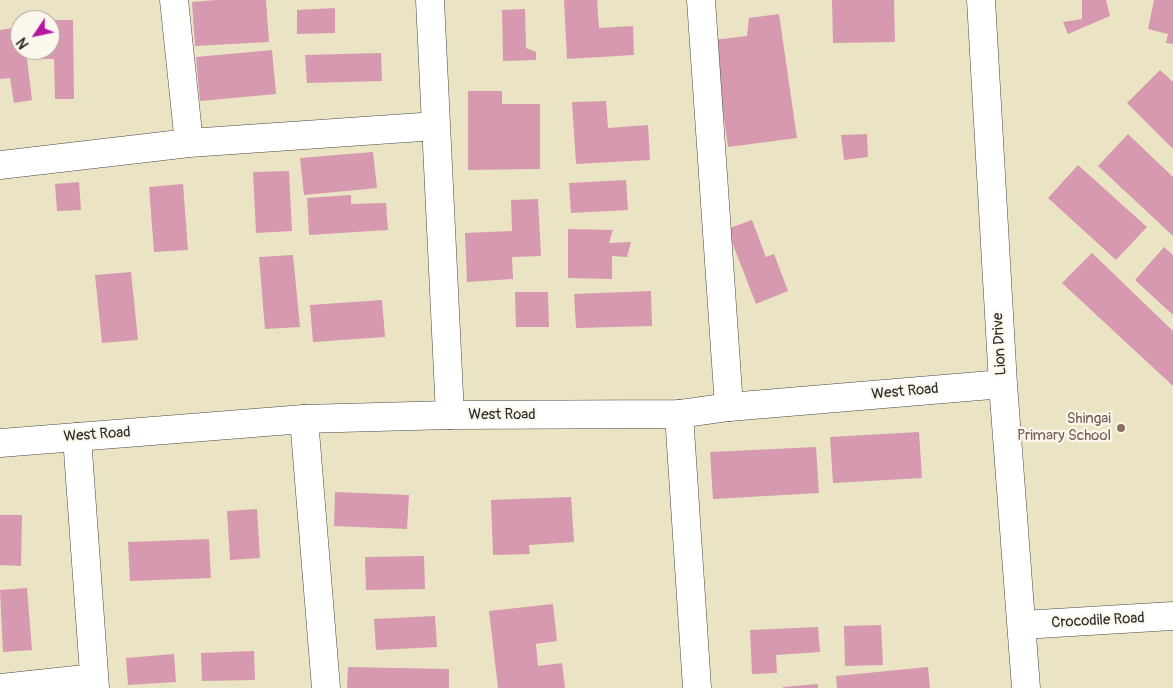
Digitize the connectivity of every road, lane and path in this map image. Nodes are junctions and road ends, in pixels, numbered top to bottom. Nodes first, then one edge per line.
1 (174, 0) edge
2 (430, 0) edge
3 (700, 0) edge
4 (981, 0) edge
5 (436, 126) junction
6 (189, 143) junction
7 (0, 165) edge
8 (1003, 384) junction
9 (729, 407) junction
10 (679, 414) junction
11 (450, 415) junction
12 (304, 419) junction
13 (77, 436) junction
14 (0, 443) edge
15 (1173, 616) edge
16 (1022, 625) junction
17 (95, 683) edge
18 (0, 688) edge
19 (326, 688) edge
20 (697, 688) edge
21 (1026, 688) edge

1 - 6 street
2 - 5 street
3 - 9 street
4 - 8 street, Lion Drive
5 - 6 street
5 - 11 street
6 - 7 street
8 - 9 street, West Road
8 - 16 street, Lion Drive
9 - 10 street, West Road
10 - 11 street, West Road
10 - 20 street
11 - 12 street, West Road
12 - 13 street, West Road
12 - 19 street
13 - 14 street, West Road
13 - 17 street
15 - 16 street, Crocodile Road
16 - 21 street, Lion Drive
17 - 18 street

